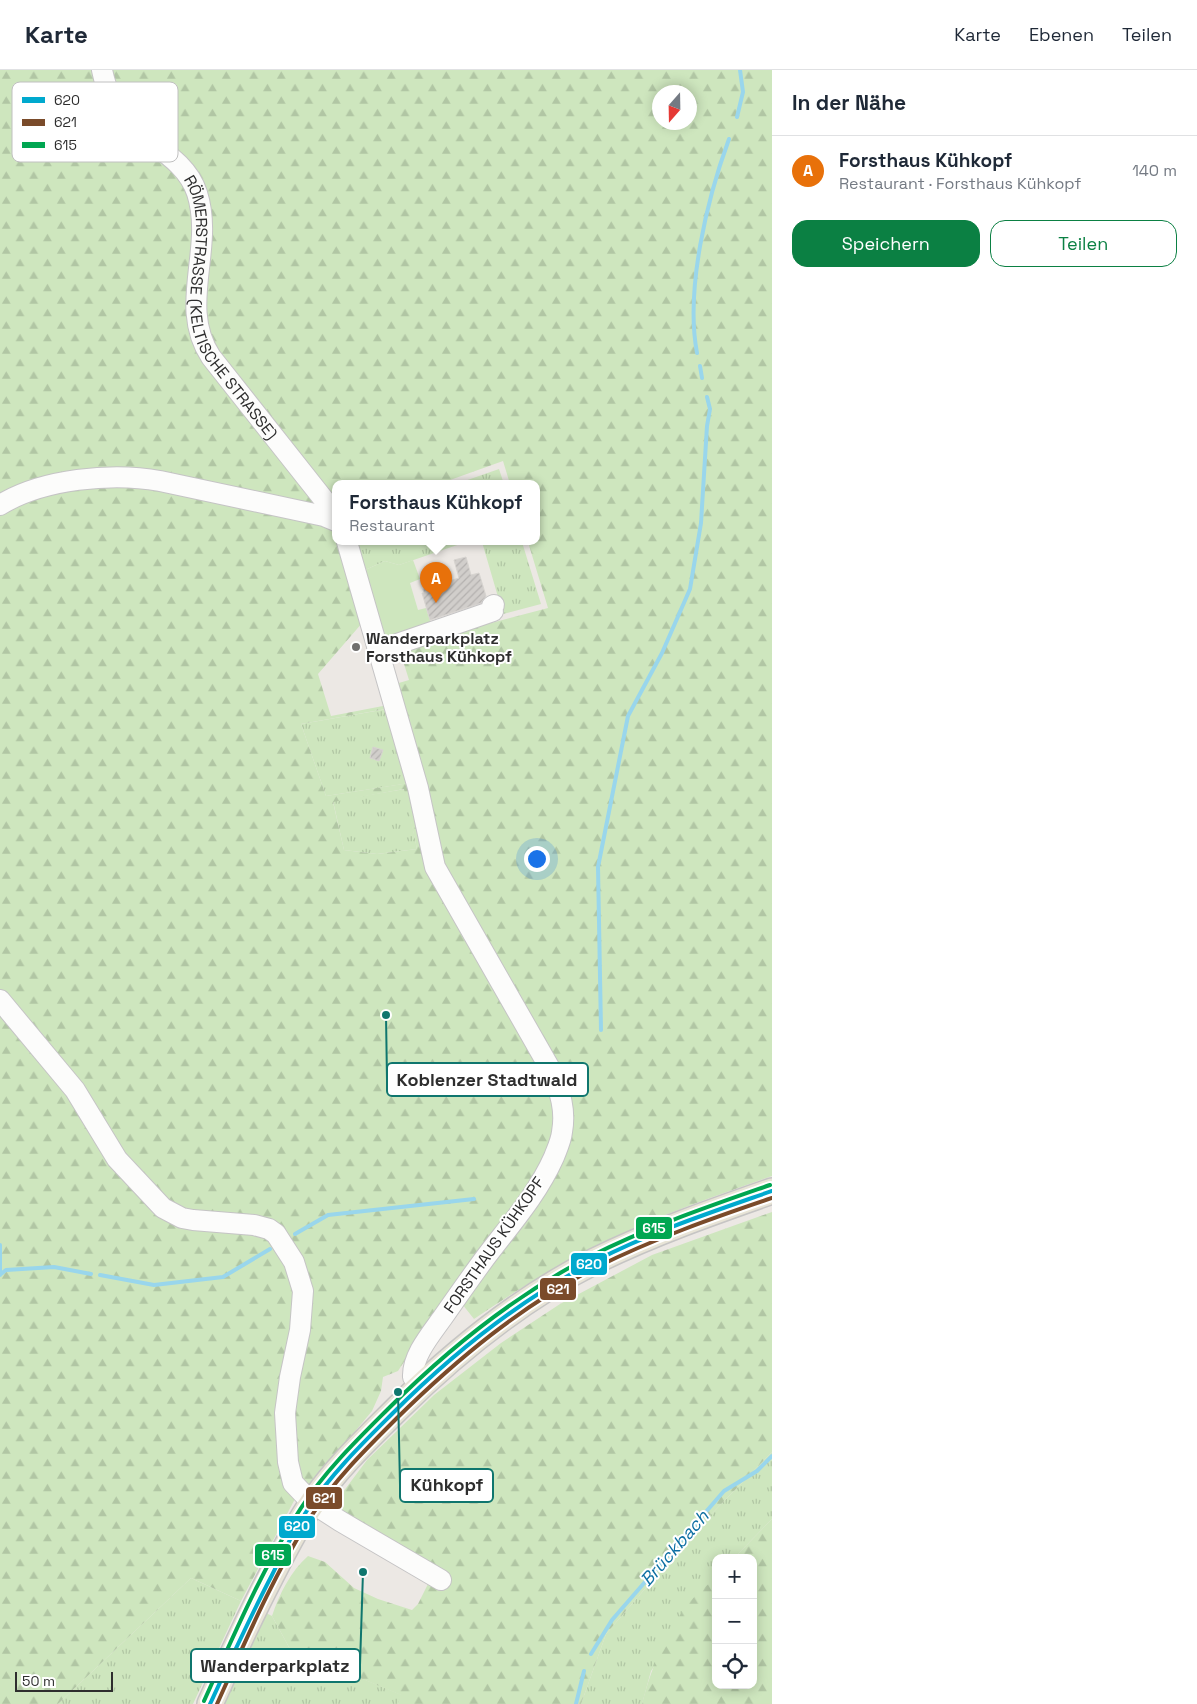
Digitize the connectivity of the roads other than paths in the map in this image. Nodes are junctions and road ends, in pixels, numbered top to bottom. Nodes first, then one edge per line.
1 (176, 162) edge
2 (0, 505) edge
3 (332, 514) edge
4 (348, 545) edge
5 (494, 604) dead end
6 (378, 651) junction
7 (0, 1000) edge
8 (772, 1191) edge
9 (421, 1386) junction
10 (312, 1503) junction
11 (441, 1580) dead end
12 (210, 1704) edge

1 - 3 street, RÖMERSTRASSE (KELTISCHE STRASSE)
2 - 3 street
4 - 6 street, FORSTHAUS KÜHKOPF
5 - 6 street
6 - 9 street, FORSTHAUS KÜHKOPF
7 - 10 street
8 - 9 main road
9 - 10 main road
10 - 11 street
10 - 12 main road

